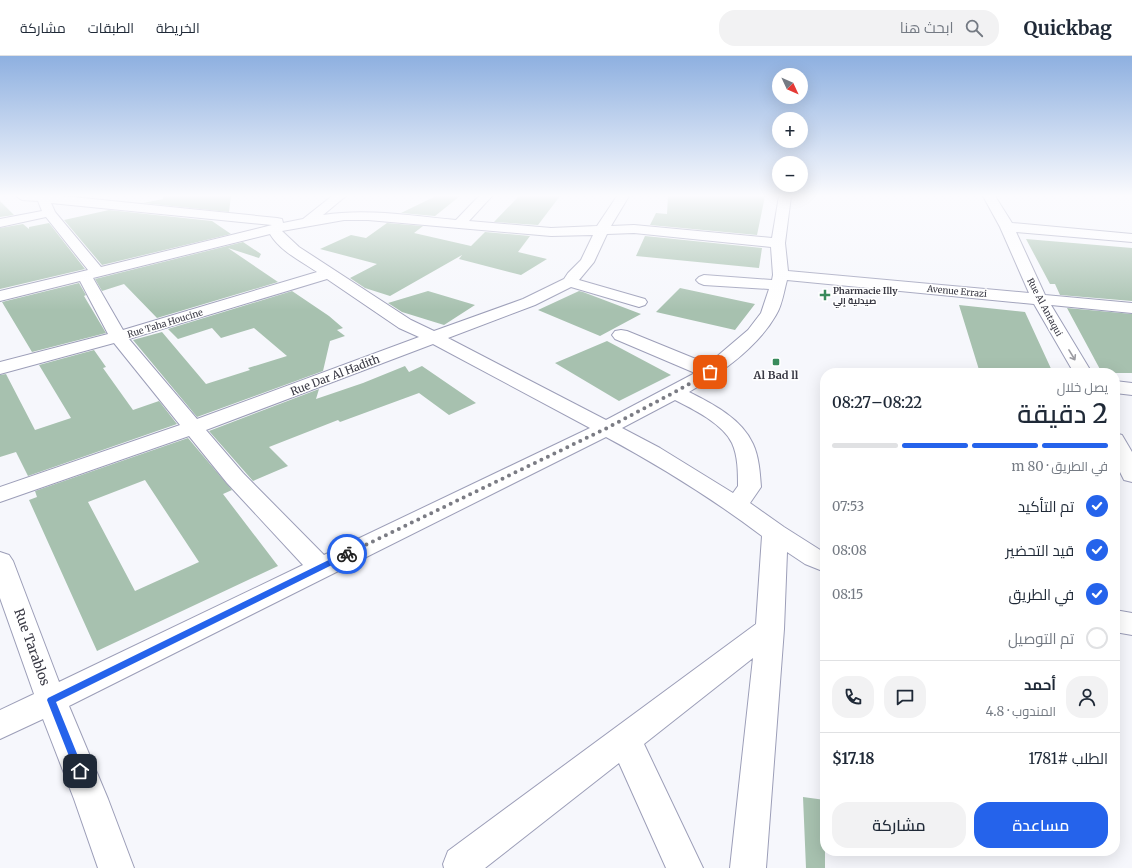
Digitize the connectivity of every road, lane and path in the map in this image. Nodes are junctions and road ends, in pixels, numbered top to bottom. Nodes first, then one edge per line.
1 (64, 234) edge
2 (254, 234) edge
3 (277, 234) edge
4 (600, 234) edge
5 (684, 234) edge
6 (779, 234) edge
7 (1010, 234) edge
8 (1085, 234) edge
9 (1132, 238) edge
10 (778, 243) junction
11 (329, 273) junction
12 (92, 274) junction
13 (704, 280) dead end
14 (779, 280) junction
15 (570, 282) junction
16 (0, 296) edge
17 (1039, 299) junction
18 (639, 302) dead end
19 (1132, 308) edge
20 (621, 335) dead end
21 (118, 337) junction
22 (434, 337) junction
23 (0, 368) edge
24 (1080, 368) edge
25 (710, 372) junction
26 (1120, 388) edge
27 (1132, 389) edge
28 (675, 392) junction
29 (192, 428) junction
30 (607, 428) junction
31 (1120, 449) edge
32 (1132, 475) edge
33 (0, 495) edge
34 (736, 505) junction
35 (774, 533) junction
36 (0, 561) edge
37 (820, 561) edge
38 (320, 567) junction
39 (1120, 622) edge
40 (1132, 624) edge
41 (770, 629) junction
42 (51, 700) junction
43 (0, 725) edge
44 (625, 739) junction
45 (461, 864) dead end
46 (116, 868) edge
47 (685, 868) edge
48 (748, 868) edge

1 - 12 street
2 - 12 street
3 - 11 street
4 - 15 street, Rue Dar Al Hadith
5 - 10 street
6 - 10 street
7 - 17 street, Rue Al Antaqui
8 - 9 street
10 - 14 street
11 - 21 street, Rue Taha Houcine
11 - 22 street
12 - 16 street
12 - 21 street
13 - 14 street, Avenue Errazi
14 - 17 street, Avenue Errazi
14 - 25 street
15 - 18 street
15 - 22 street, Rue Dar Al Hadith
17 - 19 street, Avenue Errazi
17 -> 24 street, Rue Al Antaqui
20 - 25 street
21 - 23 street, Rue Taha Houcine
21 - 29 street
22 - 29 street, Rue Dar Al Hadith
22 - 30 street
25 - 28 street
26 - 27 street
28 - 30 street
28 - 34 street
29 - 33 street, Rue Dar Al Hadith
29 - 38 street
30 - 34 street
30 - 38 street
31 - 32 street
34 - 35 street
35 - 37 street
35 - 41 street
36 - 42 street, Rue Tarablos
38 - 42 street
39 - 40 street
41 - 44 street
41 - 48 street
42 - 43 street
42 - 46 street, Rue Tarablos
44 - 45 street
44 - 47 street

